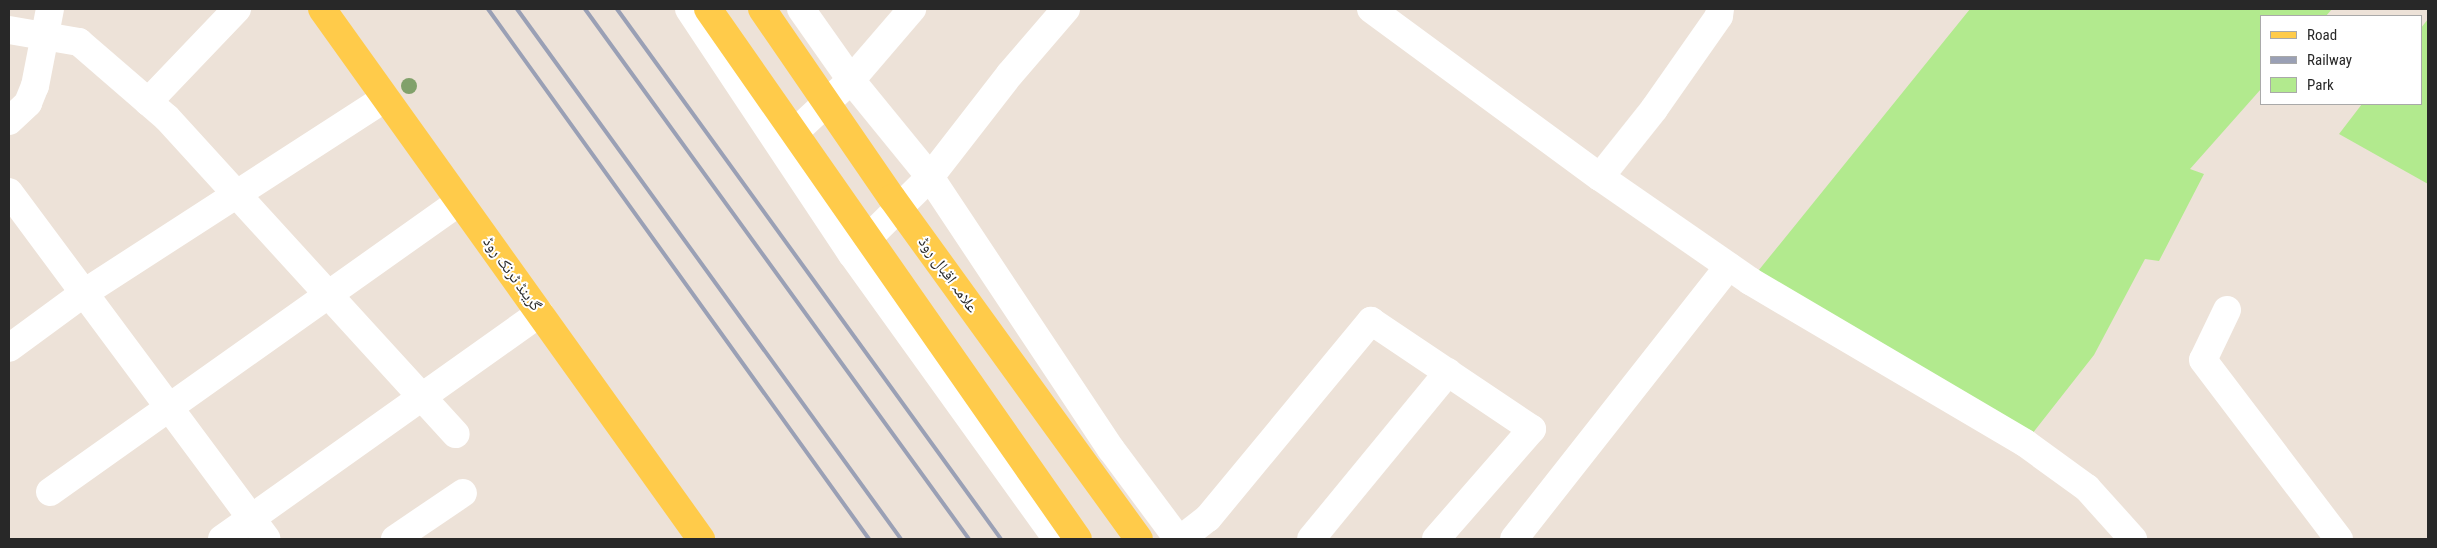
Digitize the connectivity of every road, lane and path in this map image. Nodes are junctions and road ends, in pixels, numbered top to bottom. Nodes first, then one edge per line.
1 (50, 9) edge
2 (236, 9) edge
3 (322, 9) edge
4 (689, 9) edge
5 (708, 9) edge
6 (762, 9) edge
7 (912, 9) edge
8 (1066, 9) edge
9 (1720, 9) edge
10 (807, 11) edge
11 (1386, 13) edge
12 (9, 30) edge
13 (47, 37) junction
14 (851, 80) junction
15 (386, 98) junction
16 (148, 102) junction
17 (9, 121) edge
18 (781, 145) junction
19 (930, 177) junction
20 (1600, 177) junction
21 (9, 192) edge
22 (237, 194) junction
23 (459, 202) junction
24 (852, 254) junction
25 (1729, 266) junction
26 (84, 293) junction
27 (330, 296) junction
28 (2227, 310) dead end
29 (540, 313) junction
30 (9, 348) edge
31 (1448, 372) junction
32 (422, 396) junction
33 (170, 410) junction
34 (456, 434) dead end
35 (50, 492) dead end
36 (463, 493) dead end
37 (259, 529) edge
38 (222, 539) edge
39 (395, 539) edge
40 (701, 539) edge
41 (1057, 539) edge
42 (1078, 539) edge
43 (1139, 539) edge
44 (1179, 539) edge
45 (1312, 539) edge
46 (1436, 539) edge
47 (1514, 539) edge
48 (2133, 539) edge
49 (2339, 539) edge

1 - 13 street
2 - 16 street
3 - 15 main road, گرینڈ ٹرنک روڈ
4 - 18 street
5 - 42 main road
6 - 43 main road, علامہ اقبال روڈ
7 - 14 street
8 - 19 street
9 - 20 street
10 - 14 street
11 - 20 street
12 - 13 street
13 - 16 street
13 - 17 street
14 - 18 street
14 - 19 street
15 - 22 street
15 - 23 main road, گرینڈ ٹرنک روڈ
16 - 22 street
18 - 24 street
19 - 24 street
19 - 44 street
20 - 25 street
21 - 26 street
22 - 26 street
22 - 27 street
23 - 27 street
23 - 29 main road, گرینڈ ٹرنک روڈ
24 - 41 street
25 - 47 street
25 - 48 street
26 - 30 street
26 - 33 street
27 - 32 street
27 - 33 street
28 - 49 street
29 - 32 street
29 - 40 main road, گرینڈ ٹرنک روڈ
31 - 44 street
31 - 45 street
31 - 46 street
32 - 34 street
32 - 37 street
33 - 35 street
33 - 37 street
36 - 39 street
37 - 38 street

